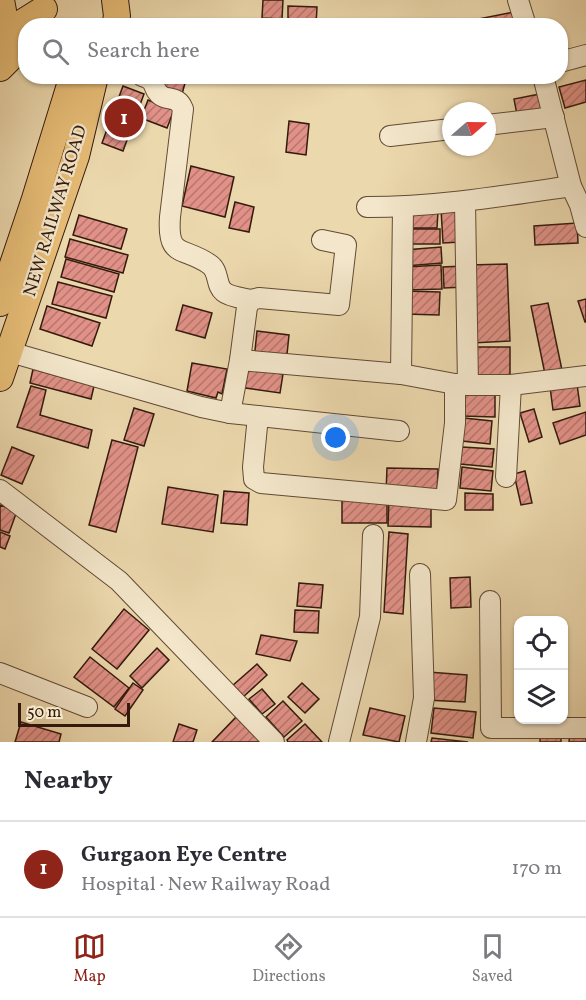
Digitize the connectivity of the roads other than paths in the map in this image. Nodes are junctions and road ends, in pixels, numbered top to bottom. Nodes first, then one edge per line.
1 (1, 0) edge
2 (518, 0) edge
3 (45, 7) edge
4 (34, 18) edge
5 (524, 18) edge
6 (11, 40) edge
7 (586, 55) edge
8 (568, 60) edge
9 (0, 68) edge
10 (69, 84) edge
11 (93, 84) edge
12 (154, 84) edge
13 (545, 84) edge
14 (554, 117) junction
15 (496, 124) edge
16 (442, 130) edge
17 (390, 136) dead end
18 (571, 186) junction
19 (465, 202) junction
20 (583, 205) edge
21 (367, 207) dead end
22 (403, 207) junction
23 (586, 227) edge
24 (322, 240) dead end
25 (250, 300) junction
26 (0, 303) edge
27 (10, 352) junction
28 (240, 360) junction
29 (401, 374) junction
30 (586, 376) edge
31 (0, 378) edge
32 (461, 385) junction
33 (512, 385) junction
34 (230, 413) junction
35 (258, 416) junction
36 (399, 431) dead end
37 (506, 477) dead end
38 (0, 490) edge
39 (373, 535) dead end
40 (420, 574) dead end
41 (490, 601) dead end
42 (0, 673) edge
43 (87, 707) dead end
44 (586, 728) edge
45 (274, 742) edge
46 (339, 742) edge
47 (416, 742) edge

1 - 6 main road
2 - 5 street
3 - 4 main road
6 - 9 main road
7 - 8 street
10 - 26 main road, NEW RAILWAY ROAD
11 - 27 main road, NEW RAILWAY ROAD
12 - 25 street
13 - 14 street
14 - 15 street
14 - 18 street
16 - 17 street
18 - 19 street
18 - 20 street
19 - 22 street
19 - 32 street
20 - 23 street
21 - 22 street
22 - 29 street
24 - 25 street
25 - 28 street
27 - 31 main road, NEW RAILWAY ROAD
27 - 34 street
28 - 29 street
28 - 34 street
29 - 32 street
30 - 33 street
32 - 33 street
32 - 35 street
33 - 37 street
34 - 35 street
35 - 36 street
38 - 45 street
39 - 46 street
40 - 47 street
41 - 44 street
42 - 43 street

